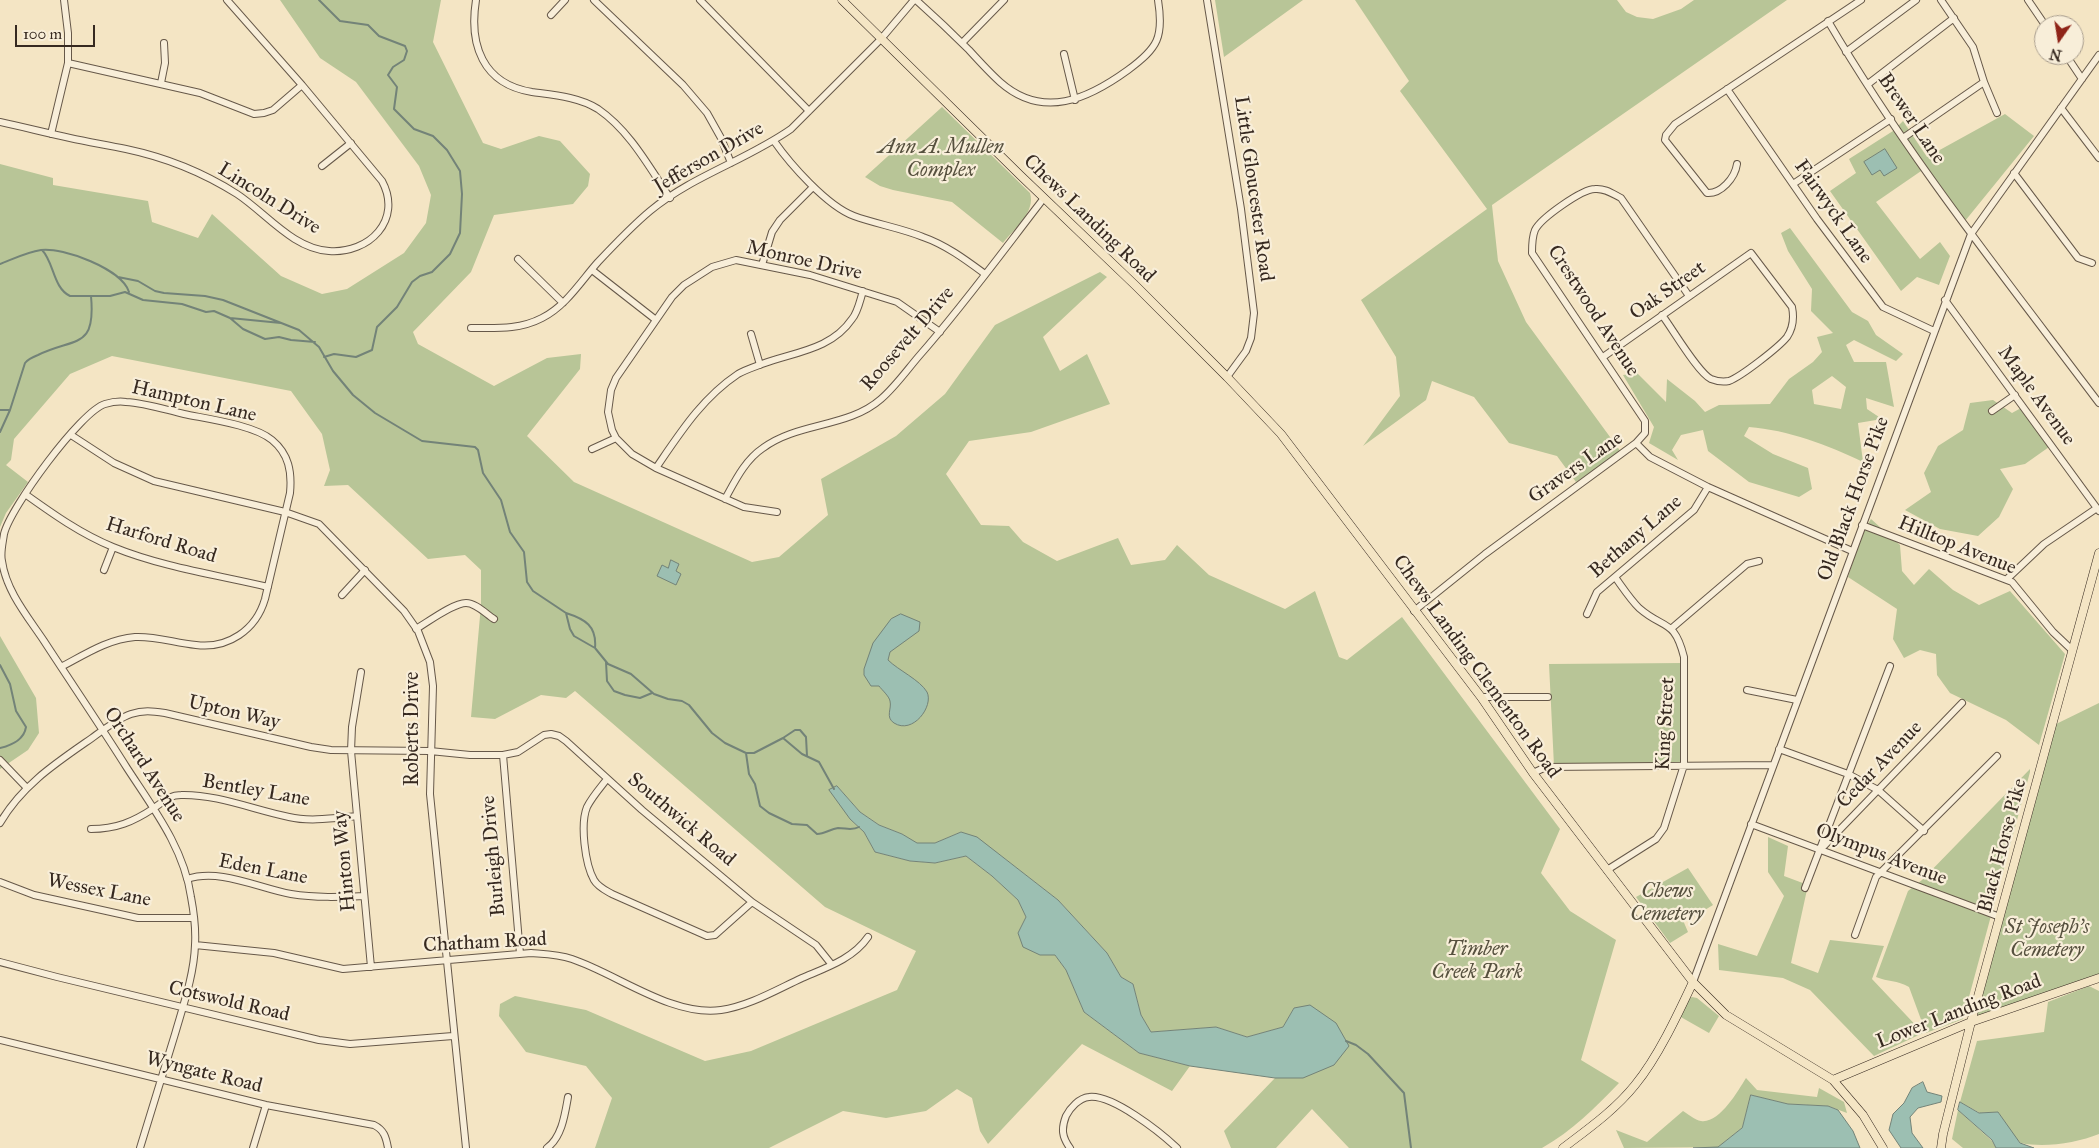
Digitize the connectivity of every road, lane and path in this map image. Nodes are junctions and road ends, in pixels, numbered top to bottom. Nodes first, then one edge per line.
1 (64, 0) edge
2 (227, 0) edge
3 (476, 0) edge
4 (564, 0) edge
5 (594, 0) edge
6 (700, 0) edge
7 (842, 0) edge
8 (915, 0) edge
9 (1004, 0) edge
10 (1158, 0) edge
11 (1207, 0) edge
12 (1861, 0) edge
13 (1916, 0) edge
14 (1941, 0) edge
15 (2028, 0) edge
16 (2039, 15) edge
17 (551, 16) dead end
18 (1954, 18) junction
19 (1828, 21) junction
20 (881, 39) junction
21 (164, 43) dead end
22 (962, 43) junction
23 (1846, 52) junction
24 (1064, 54) dead end
25 (2099, 55) edge
26 (68, 63) junction
27 (2073, 65) edge
28 (2082, 79) junction
29 (1984, 82) junction
30 (160, 83) junction
31 (1868, 84) junction
32 (302, 85) junction
33 (1727, 89) junction
34 (1075, 100) junction
35 (2061, 108) junction
36 (809, 111) junction
37 (1997, 113) dead end
38 (1891, 120) junction
39 (0, 122) edge
40 (51, 134) junction
41 (1903, 138) junction
42 (774, 141) junction
43 (351, 143) junction
44 (2099, 158) edge
45 (730, 163) junction
46 (1737, 164) dead end
47 (322, 166) dead end
48 (2014, 173) junction
49 (1793, 184) junction
50 (813, 186) junction
51 (670, 198) junction
52 (1044, 198) junction
53 (1971, 234) junction
54 (518, 259) dead end
55 (2092, 263) dead end
56 (762, 265) junction
57 (592, 270) junction
58 (985, 274) junction
59 (863, 291) junction
60 (1689, 296) junction
61 (1945, 300) junction
62 (563, 303) junction
63 (1662, 315) junction
64 (656, 320) junction
65 (471, 328) dead end
66 (1934, 331) junction
67 (940, 332) junction
68 (752, 334) dead end
69 (1603, 357) junction
70 (760, 365) junction
71 (1227, 377) junction
72 (2015, 395) junction
73 (2099, 403) edge
74 (1992, 411) dead end
75 (71, 435) junction
76 (616, 438) junction
77 (1636, 442) junction
78 (592, 449) dead end
79 (656, 468) junction
80 (1708, 487) junction
81 (25, 494) junction
82 (725, 499) junction
83 (2098, 509) edge
84 (285, 512) junction
85 (777, 512) dead end
86 (1862, 525) junction
87 (113, 547) junction
88 (1852, 551) junction
89 (2099, 553) edge
90 (1759, 561) dead end
91 (104, 570) dead end
92 (365, 570) junction
93 (1615, 577) junction
94 (2007, 579) junction
95 (268, 587) junction
96 (342, 596) dead end
97 (1414, 611) junction
98 (1586, 614) dead end
99 (494, 619) dead end
100 (1672, 628) junction
101 (416, 629) junction
102 (2072, 650) junction
103 (1890, 666) dead end
104 (61, 667) junction
105 (361, 672) dead end
106 (1748, 690) dead end
107 (1481, 697) junction
108 (1548, 697) dead end
109 (1797, 700) junction
110 (1962, 703) dead end
111 (103, 730) junction
112 (1779, 749) junction
113 (351, 751) junction
114 (430, 751) junction
115 (503, 755) junction
116 (1997, 756) dead end
117 (0, 760) edge
118 (1773, 764) junction
119 (1684, 765) junction
120 (1533, 773) junction
121 (1848, 774) junction
122 (607, 779) junction
123 (26, 787) junction
124 (1878, 790) junction
125 (154, 808) junction
126 (357, 816) junction
127 (0, 823) edge
128 (1751, 824) junction
129 (91, 829) dead end
130 (1924, 831) junction
131 (1821, 849) junction
132 (1607, 870) junction
133 (1882, 873) junction
134 (187, 879) junction
135 (0, 882) edge
136 (1805, 888) dead end
137 (364, 896) junction
138 (752, 902) junction
139 (2000, 917) junction
140 (194, 918) junction
141 (1855, 935) dead end
142 (868, 937) dead end
143 (196, 945) junction
144 (520, 954) junction
145 (447, 960) junction
146 (0, 962) edge
147 (832, 965) junction
148 (371, 967) junction
149 (2099, 978) edge
150 (1693, 982) junction
151 (183, 1008) junction
152 (1971, 1022) junction
153 (453, 1036) junction
154 (1, 1042) edge
155 (161, 1079) junction
156 (1833, 1080) junction
157 (568, 1097) dead end
158 (266, 1105) junction
159 (140, 1148) edge
160 (253, 1148) edge
161 (388, 1148) edge
162 (466, 1148) edge
163 (547, 1148) edge
164 (1070, 1148) edge
165 (1177, 1148) edge
166 (1563, 1148) edge
167 (1883, 1148) edge
168 (1941, 1148) edge

1 - 26 street
2 - 32 street, Lincoln Drive
3 - 51 street
4 - 17 street
5 - 45 street
6 - 36 street
7 - 20 main road, Chews Landing Road
8 - 20 street, Jefferson Drive
8 - 22 street
9 - 22 street
10 - 34 street
11 - 71 street, Little Gloucester Road
12 - 19 street
13 - 23 street
14 - 18 street
15 - 16 street
18 - 29 street
18 - 31 street
19 - 23 street, Brewer Lane
19 - 33 street
20 - 36 street, Jefferson Drive
20 - 52 main road, Chews Landing Road
21 - 30 street
22 - 34 street
23 - 31 street, Brewer Lane
24 - 34 street
25 - 28 street, Old Black Horse Pike
26 - 30 street
26 - 40 street
27 - 28 street
28 - 35 street, Old Black Horse Pike
29 - 37 street
29 - 41 street
30 - 32 street
31 - 38 street, Brewer Lane
32 - 43 street, Lincoln Drive
33 - 46 street
33 - 49 street, Fairwyck Lane
35 - 44 street
35 - 48 street, Old Black Horse Pike
36 - 42 street, Jefferson Drive
38 - 41 street, Brewer Lane
38 - 49 street
39 - 40 street, Lincoln Drive
40 - 43 street, Lincoln Drive
41 - 53 street, Brewer Lane
42 - 45 street, Jefferson Drive
42 - 50 street
43 - 47 street
45 - 51 street, Jefferson Drive
48 - 53 street, Old Black Horse Pike
48 - 55 street
49 - 66 street, Fairwyck Lane
50 - 56 street
50 - 58 street
51 - 57 street, Jefferson Drive
52 - 58 street, Roosevelt Drive
52 - 71 main road, Chews Landing Road
53 - 61 street, Old Black Horse Pike
53 - 73 street, Brewer Lane
54 - 62 street
56 - 59 street, Monroe Drive
56 - 64 street, Monroe Drive
57 - 62 street, Jefferson Drive
57 - 64 street
58 - 67 street, Roosevelt Drive
59 - 67 street, Monroe Drive
59 - 70 street
60 - 63 street, Oak Street
60 - 63 street, Oak Street
60 - 69 street, Crestwood Avenue
61 - 66 street, Old Black Horse Pike
61 - 72 street, Maple Avenue
62 - 65 street, Jefferson Drive
63 - 69 street, Oak Street
64 - 76 street, Monroe Drive
66 - 86 street, Old Black Horse Pike
67 - 82 street, Roosevelt Drive
68 - 70 street
69 - 77 street, Crestwood Avenue
70 - 79 street
71 - 97 main road, Chews Landing Clementon Road
72 - 74 street
72 - 83 street, Maple Avenue
75 - 81 street, Orchard Avenue
75 - 84 street, Roberts Drive
75 - 84 street, Hampton Lane
76 - 78 street
76 - 79 street, Monroe Drive
77 - 80 street, Gravers Lane
77 - 97 street, Gravers Lane
79 - 82 street, Monroe Drive
80 - 88 street, Gravers Lane
80 - 93 street, Bethany Lane
81 - 87 street, Harford Road
81 - 104 street, Orchard Avenue
82 - 85 street, Monroe Drive
83 - 94 street
84 - 92 street, Roberts Drive
84 - 95 street, Hampton Lane
86 - 88 street, Old Black Horse Pike
86 - 94 street, Hilltop Avenue
87 - 91 street
87 - 95 street, Harford Road
88 - 109 street, Old Black Horse Pike
89 - 102 main road, Black Horse Pike
90 - 100 street
92 - 96 street
92 - 101 street, Roberts Drive
93 - 98 street, Bethany Lane
93 - 100 street
94 - 102 street, Hilltop Avenue
95 - 104 street, Hampton Lane
97 - 107 main road, Chews Landing Clementon Road
99 - 101 street
100 - 119 street, King Street
101 - 114 street, Roberts Drive
102 - 139 main road, Black Horse Pike
103 - 121 street
104 - 111 street, Orchard Avenue
105 - 113 street, Hinton Way
106 - 109 street
107 - 108 street
107 - 120 main road, Chews Landing Clementon Road
109 - 112 street, Old Black Horse Pike
110 - 124 street, Cedar Avenue
111 - 113 street, Upton Way
111 - 123 street, Upton Way
111 - 125 street, Orchard Avenue
112 - 118 street, Old Black Horse Pike
112 - 121 street
113 - 114 street, Upton Way
113 - 126 street, Hinton Way
114 - 115 street, Upton Way
114 - 145 street, Roberts Drive
115 - 122 street, Southwick Road
115 - 144 street, Burleigh Drive
116 - 130 street
117 - 123 street
118 - 119 street
118 - 128 street, Old Black Horse Pike
119 - 120 street
119 - 132 street, King Street
120 - 132 main road, Chews Landing Clementon Road
121 - 124 street
121 - 131 street
122 - 138 street, Southwick Road
122 - 138 street
123 - 127 street, Upton Way
124 - 130 street
124 - 131 street, Cedar Avenue
125 - 126 street, Bentley Lane
125 - 129 street, Bentley Lane
125 - 134 street, Orchard Avenue
126 - 137 street, Hinton Way
128 - 131 street, Olympus Avenue
128 - 150 street, Old Black Horse Pike
130 - 133 street
131 - 133 street, Olympus Avenue
131 - 136 street
132 - 150 main road, Chews Landing Clementon Road
133 - 139 street, Olympus Avenue
133 - 141 street
134 - 137 street, Eden Lane
134 - 140 street, Orchard Avenue
135 - 140 street, Wessex Lane
137 - 148 street, Hinton Way
138 - 147 street, Southwick Road
139 - 152 main road, Black Horse Pike
140 - 143 street, Orchard Avenue
142 - 147 street, Chatham Road
143 - 148 street, Chatham Road
143 - 151 street, Orchard Avenue
144 - 145 street, Chatham Road
144 - 147 street, Chatham Road
145 - 148 street, Chatham Road
145 - 153 street, Roberts Drive
146 - 151 street, Cotswold Road
149 - 152 main road, Lower Landing Road
150 - 156 main road
150 - 166 main road
151 - 153 street, Cotswold Road
151 - 155 street, Orchard Avenue
152 - 156 main road, Lower Landing Road
152 - 168 main road, Black Horse Pike
153 - 162 street, Roberts Drive
154 - 155 street, Wyngate Road
155 - 158 street, Wyngate Road
155 - 159 street, Orchard Avenue
156 - 167 main road
157 - 163 street
158 - 160 street
158 - 161 street, Wyngate Road
164 - 165 street

